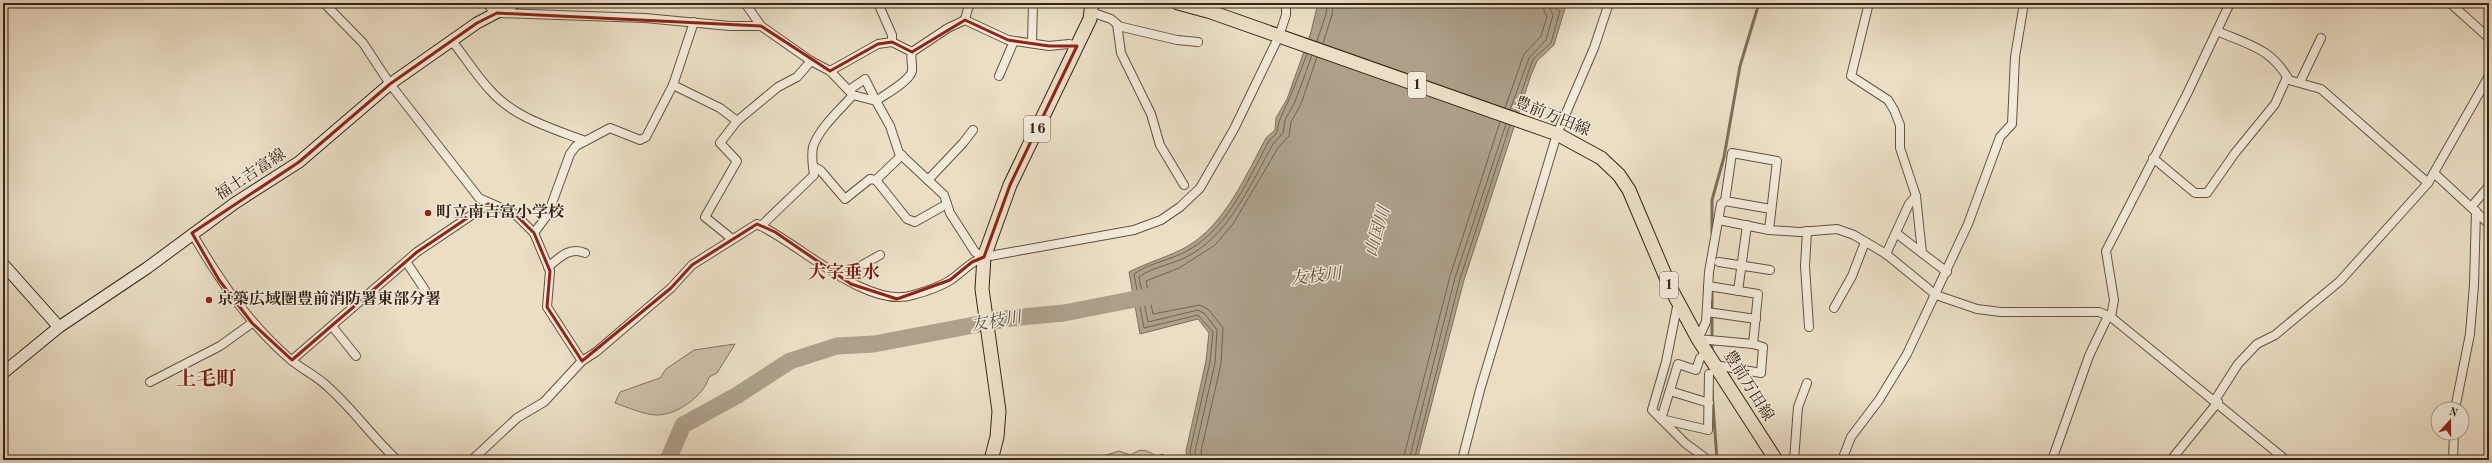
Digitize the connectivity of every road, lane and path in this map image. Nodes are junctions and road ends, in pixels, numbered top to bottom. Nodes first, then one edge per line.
1 (324, 3) edge
2 (487, 3) edge
3 (516, 3) edge
4 (745, 3) edge
5 (878, 3) edge
6 (972, 3) edge
7 (1033, 3) edge
8 (1180, 3) edge
9 (1286, 3) edge
10 (1609, 3) edge
11 (1869, 3) edge
12 (2024, 3) edge
13 (2230, 3) edge
14 (2450, 3) edge
15 (1092, 7) edge
16 (496, 14) junction
17 (965, 20) junction
18 (694, 22) junction
19 (761, 26) junction
20 (1118, 26) junction
21 (2217, 31) junction
22 (1282, 37) junction
23 (2321, 38) dead end
24 (2489, 38) edge
25 (452, 41) junction
26 (1014, 41) junction
27 (892, 42) junction
28 (1198, 42) dead end
29 (1032, 43) junction
30 (1077, 46) junction
31 (912, 52) junction
32 (811, 61) junction
33 (830, 71) junction
34 (999, 76) dead end
35 (2489, 76) edge
36 (2287, 77) junction
37 (2300, 82) junction
38 (390, 84) junction
39 (673, 85) junction
40 (851, 93) junction
41 (876, 101) junction
42 (737, 121) junction
43 (973, 130) dead end
44 (1552, 133) junction
45 (585, 141) junction
46 (902, 155) junction
47 (2153, 158) junction
48 (813, 166) junction
49 (2434, 173) junction
50 (876, 180) junction
51 (928, 180) junction
52 (2428, 183) junction
53 (1184, 185) dead end
54 (2489, 186) edge
55 (1916, 196) junction
56 (1725, 201) junction
57 (488, 204) junction
58 (947, 204) junction
59 (2474, 208) junction
60 (1771, 209) junction
61 (1719, 220) junction
62 (2489, 224) edge
63 (1747, 225) junction
64 (761, 226) junction
65 (1769, 230) junction
66 (1807, 232) junction
67 (534, 233) junction
68 (1896, 233) junction
69 (192, 234) junction
70 (731, 238) junction
71 (1865, 242) junction
72 (585, 253) dead end
73 (1922, 253) junction
74 (1886, 254) junction
75 (880, 255) dead end
76 (984, 257) junction
77 (1719, 262) dead end
78 (406, 263) junction
79 (3, 264) edge
80 (1742, 266) junction
81 (548, 267) junction
82 (1770, 270) dead end
83 (1947, 272) junction
84 (841, 277) junction
85 (1708, 286) junction
86 (425, 290) dead end
87 (1738, 291) junction
88 (1936, 294) junction
89 (1678, 302) junction
90 (1834, 308) dead end
91 (1707, 312) junction
92 (2110, 316) junction
93 (1756, 319) junction
94 (252, 323) junction
95 (332, 326) junction
96 (59, 327) junction
97 (1809, 327) dead end
98 (1698, 339) junction
99 (1753, 344) junction
100 (1707, 353) junction
101 (356, 356) dead end
102 (292, 360) junction
103 (582, 360) junction
104 (1712, 369) junction
105 (1696, 370) junction
106 (3, 373) edge
107 (150, 382) dead end
108 (1807, 383) dead end
109 (1670, 392) junction
110 (2216, 401) junction
111 (2457, 401) edge
112 (1708, 403) junction
113 (1661, 419) junction
114 (2454, 441) edge
115 (397, 460) edge
116 (472, 460) edge
117 (991, 460) edge
118 (1462, 460) edge
119 (1708, 460) edge
120 (1776, 460) edge
121 (1794, 460) edge
122 (1842, 460) edge
123 (2052, 460) edge
124 (2171, 460) edge
125 (2286, 460) edge
126 (2453, 460) edge

1 - 38 street
2 - 16 street
3 - 16 main road, 福土吉富線
4 - 19 street
5 - 27 street
6 - 17 street
7 - 29 street
8 - 22 main road, 豊前万田線 / 1
9 - 22 street
10 - 44 street
11 - 55 street
12 - 83 street
13 - 21 street
14 - 24 street
15 - 20 street
15 - 30 main road, 16
16 - 18 street
16 - 25 main road, 福土吉富線
17 - 26 street
17 - 31 street
18 - 19 street
18 - 39 street
19 - 32 street
20 - 28 street
20 - 53 street
21 - 36 street
21 - 47 street
22 - 44 main road, 豊前万田線 / 1
22 - 76 street
23 - 37 street
25 - 38 main road, 福土吉富線
25 - 45 street
26 - 29 street
26 - 34 street
27 - 31 street
27 - 33 street
29 - 30 street
30 - 76 main road, 16
31 - 41 street
32 - 33 street
32 - 42 street
33 - 40 street
35 - 49 street
36 - 37 street
36 - 47 street
37 - 52 street
38 - 57 street
38 - 69 main road, 福土吉富線
39 - 42 street
39 - 45 street
40 - 41 street
40 - 41 street
40 - 48 street
41 - 46 street
42 - 70 street
43 - 51 street
44 - 89 main road, 豊前万田線 / 1
44 - 118 street
45 - 67 street
46 - 50 street
46 - 51 street
47 - 92 street
48 - 50 street
48 - 64 street
49 - 52 street
49 - 59 street
50 - 58 street
51 - 58 street
52 - 110 street
54 - 59 street
55 - 68 street
55 - 73 street
56 - 60 street
56 - 60 street
56 - 61 street
57 - 67 street
57 - 78 street
58 - 76 street
59 - 62 street
59 - 111 street
60 - 65 street
61 - 63 street
61 - 85 street
63 - 65 street
63 - 80 street
64 - 70 street
64 - 84 street
65 - 66 street
66 - 71 street
66 - 97 street
67 - 81 street
68 - 73 street
68 - 74 street
69 - 94 street
69 - 96 main road, 福土吉富線
70 - 103 street
71 - 74 street
71 - 90 street
72 - 81 street
73 - 83 street
74 - 88 street
75 - 84 street
76 - 84 street
76 - 117 main road, 16
77 - 80 street
78 - 86 street
78 - 95 street
79 - 96 main road
80 - 82 street
80 - 87 street
81 - 103 street
83 - 88 street
85 - 87 street
85 - 91 street
87 - 93 street
88 - 92 street
88 - 122 street
89 - 98 main road, 豊前万田線 / 1
89 - 113 street
91 - 93 street
91 - 98 street
92 - 110 street
92 - 123 street
93 - 99 street
94 - 102 street
94 - 107 street
95 - 101 street
95 - 102 street
96 - 106 main road, 福土吉富線
98 - 99 street
98 - 100 main road, 豊前万田線 / 1
99 - 104 street
100 - 104 main road, 豊前万田線 / 1
100 - 105 street
102 - 115 street
103 - 116 street
104 - 105 street
104 - 112 street
104 - 120 main road, 豊前万田線 / 1
105 - 109 street
108 - 121 street
109 - 112 street
109 - 113 street
110 - 124 street
110 - 125 street
112 - 113 street
113 - 119 street
114 - 126 street

